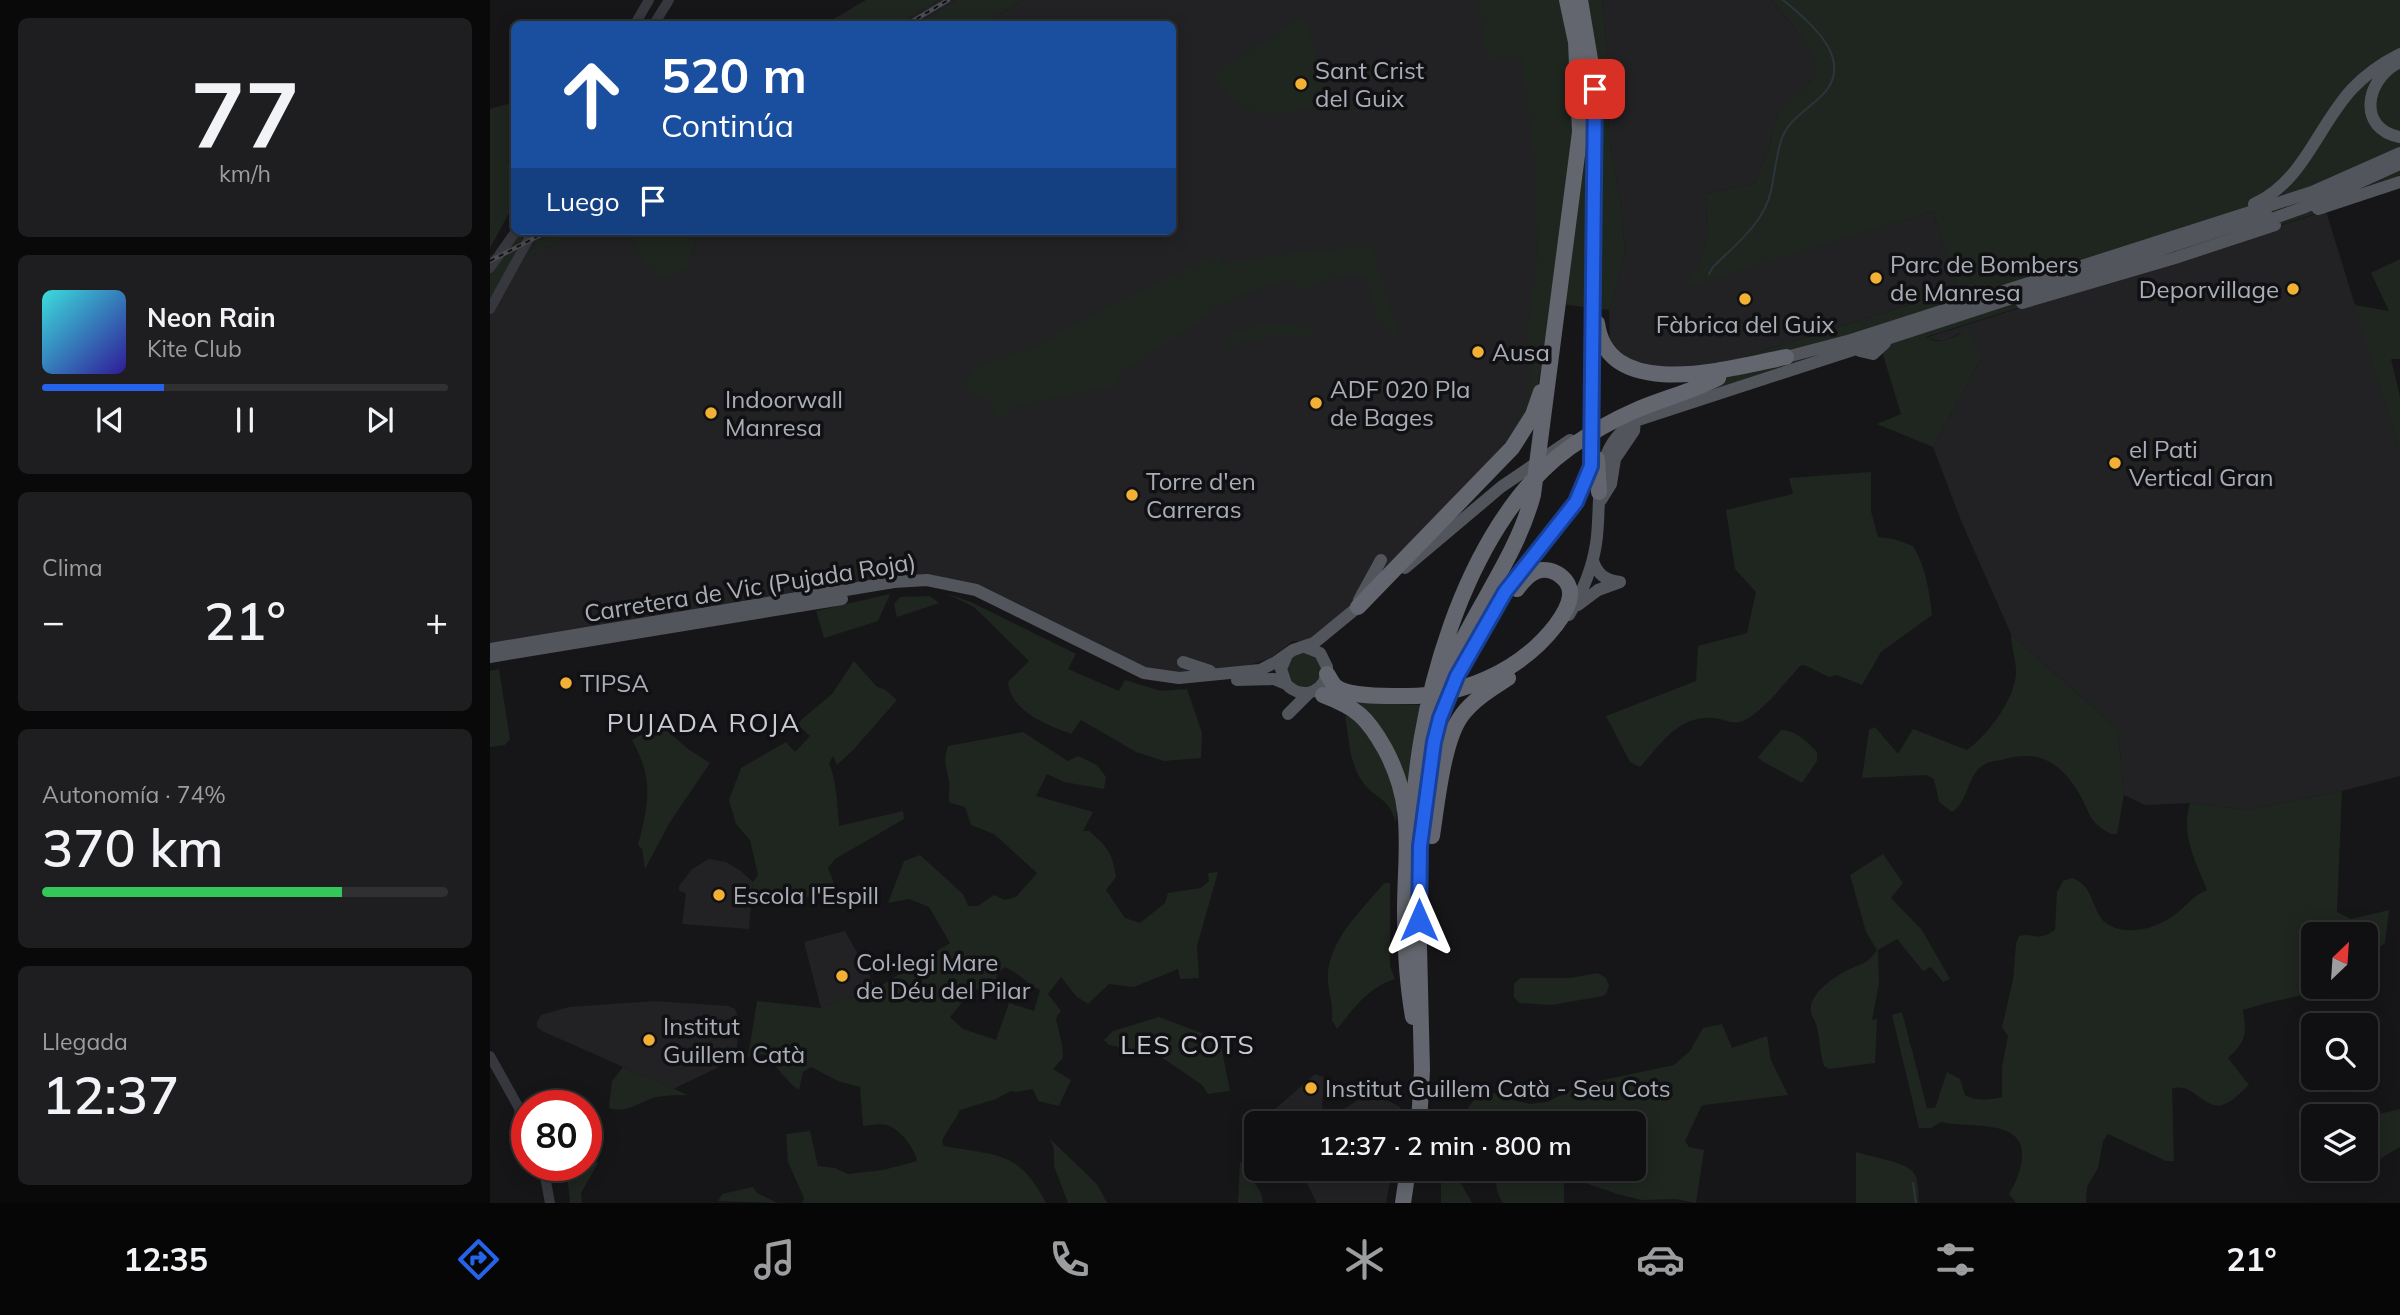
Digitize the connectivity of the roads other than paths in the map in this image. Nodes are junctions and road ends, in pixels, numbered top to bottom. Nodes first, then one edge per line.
1 (649, 0) edge
2 (669, 0) edge
3 (1560, 0) edge
4 (1567, 0) edge
5 (1580, 0) edge
6 (1587, 0) edge
7 (637, 21) edge
8 (656, 21) edge
9 (1576, 42) junction
10 (2400, 54) edge
11 (2400, 62) edge
12 (1595, 89) junction
13 (2400, 137) edge
14 (2400, 153) edge
15 (2400, 162) edge
16 (2400, 182) edge
17 (2205, 226) junction
18 (513, 235) edge
19 (531, 235) edge
20 (1592, 255) junction
21 (490, 268) edge
22 (490, 309) edge
23 (1981, 314) junction
24 (1855, 351) junction
25 (1786, 357) junction
26 (1550, 363) junction
27 (1718, 378) joint
28 (1593, 394) junction
29 (1607, 421) junction
30 (1599, 498) junction
31 (1381, 560) dead end
32 (1593, 561) junction
33 (1355, 609) junction
34 (1572, 610) junction
35 (1305, 647) junction
36 (490, 649) edge
37 (1539, 651) junction
38 (1287, 655) junction
39 (490, 657) edge
40 (1183, 662) dead end
41 (1220, 673) junction
42 (1327, 674) junction
43 (1451, 676) junction
44 (1289, 687) junction
45 (1316, 693) junction
46 (1435, 717) junction
47 (1420, 936) junction
48 (1414, 1020) junction
49 (490, 1056) edge
50 (511, 1091) edge
51 (1412, 1111) edge
52 (1420, 1111) edge
53 (545, 1181) edge
54 (1406, 1181) edge
55 (1414, 1181) edge
56 (550, 1203) edge
57 (1403, 1203) edge
58 (1410, 1203) edge

1 - 7 street
2 - 8 street
3 - 9 highway
4 - 9 highway
5 - 12 highway
6 - 12 highway
9 - 26 highway
10 - 17 main road
11 - 13 main road
12 - 20 highway
14 - 17 main road
15 - 23 main road
15 - 24 main road
16 - 23 main road
17 - 25 main road
18 - 21 street
19 - 22 street
20 - 25 highway
20 - 28 highway
23 - 24 main road
24 - 30 main road
25 - 27 main road
26 - 33 highway
26 - 43 highway
27 - 29 highway
28 - 30 highway
28 - 43 highway
29 - 33 main road
29 - 43 highway
30 - 32 main road
31 - 33 main road
32 - 34 main road
32 - 34 main road
33 - 35 main road
34 - 37 main road
35 - 38 main road
35 - 42 main road
36 - 41 main road, Carretera de Vic (Pujada Roja)
37 - 45 main road
37 - 47 highway
38 - 41 main road, Carretera de Vic (Pujada Roja)
38 - 44 main road
39 - 44 main road, Carretera de Vic (Pujada Roja)
40 - 41 main road
42 - 43 highway
42 - 45 main road
43 - 46 highway
44 - 45 main road
44 - 45 main road
45 - 48 highway
46 - 47 highway
46 - 48 highway
47 - 52 highway
48 - 51 highway
49 - 50 street
53 - 56 street
54 - 57 highway
55 - 58 highway

